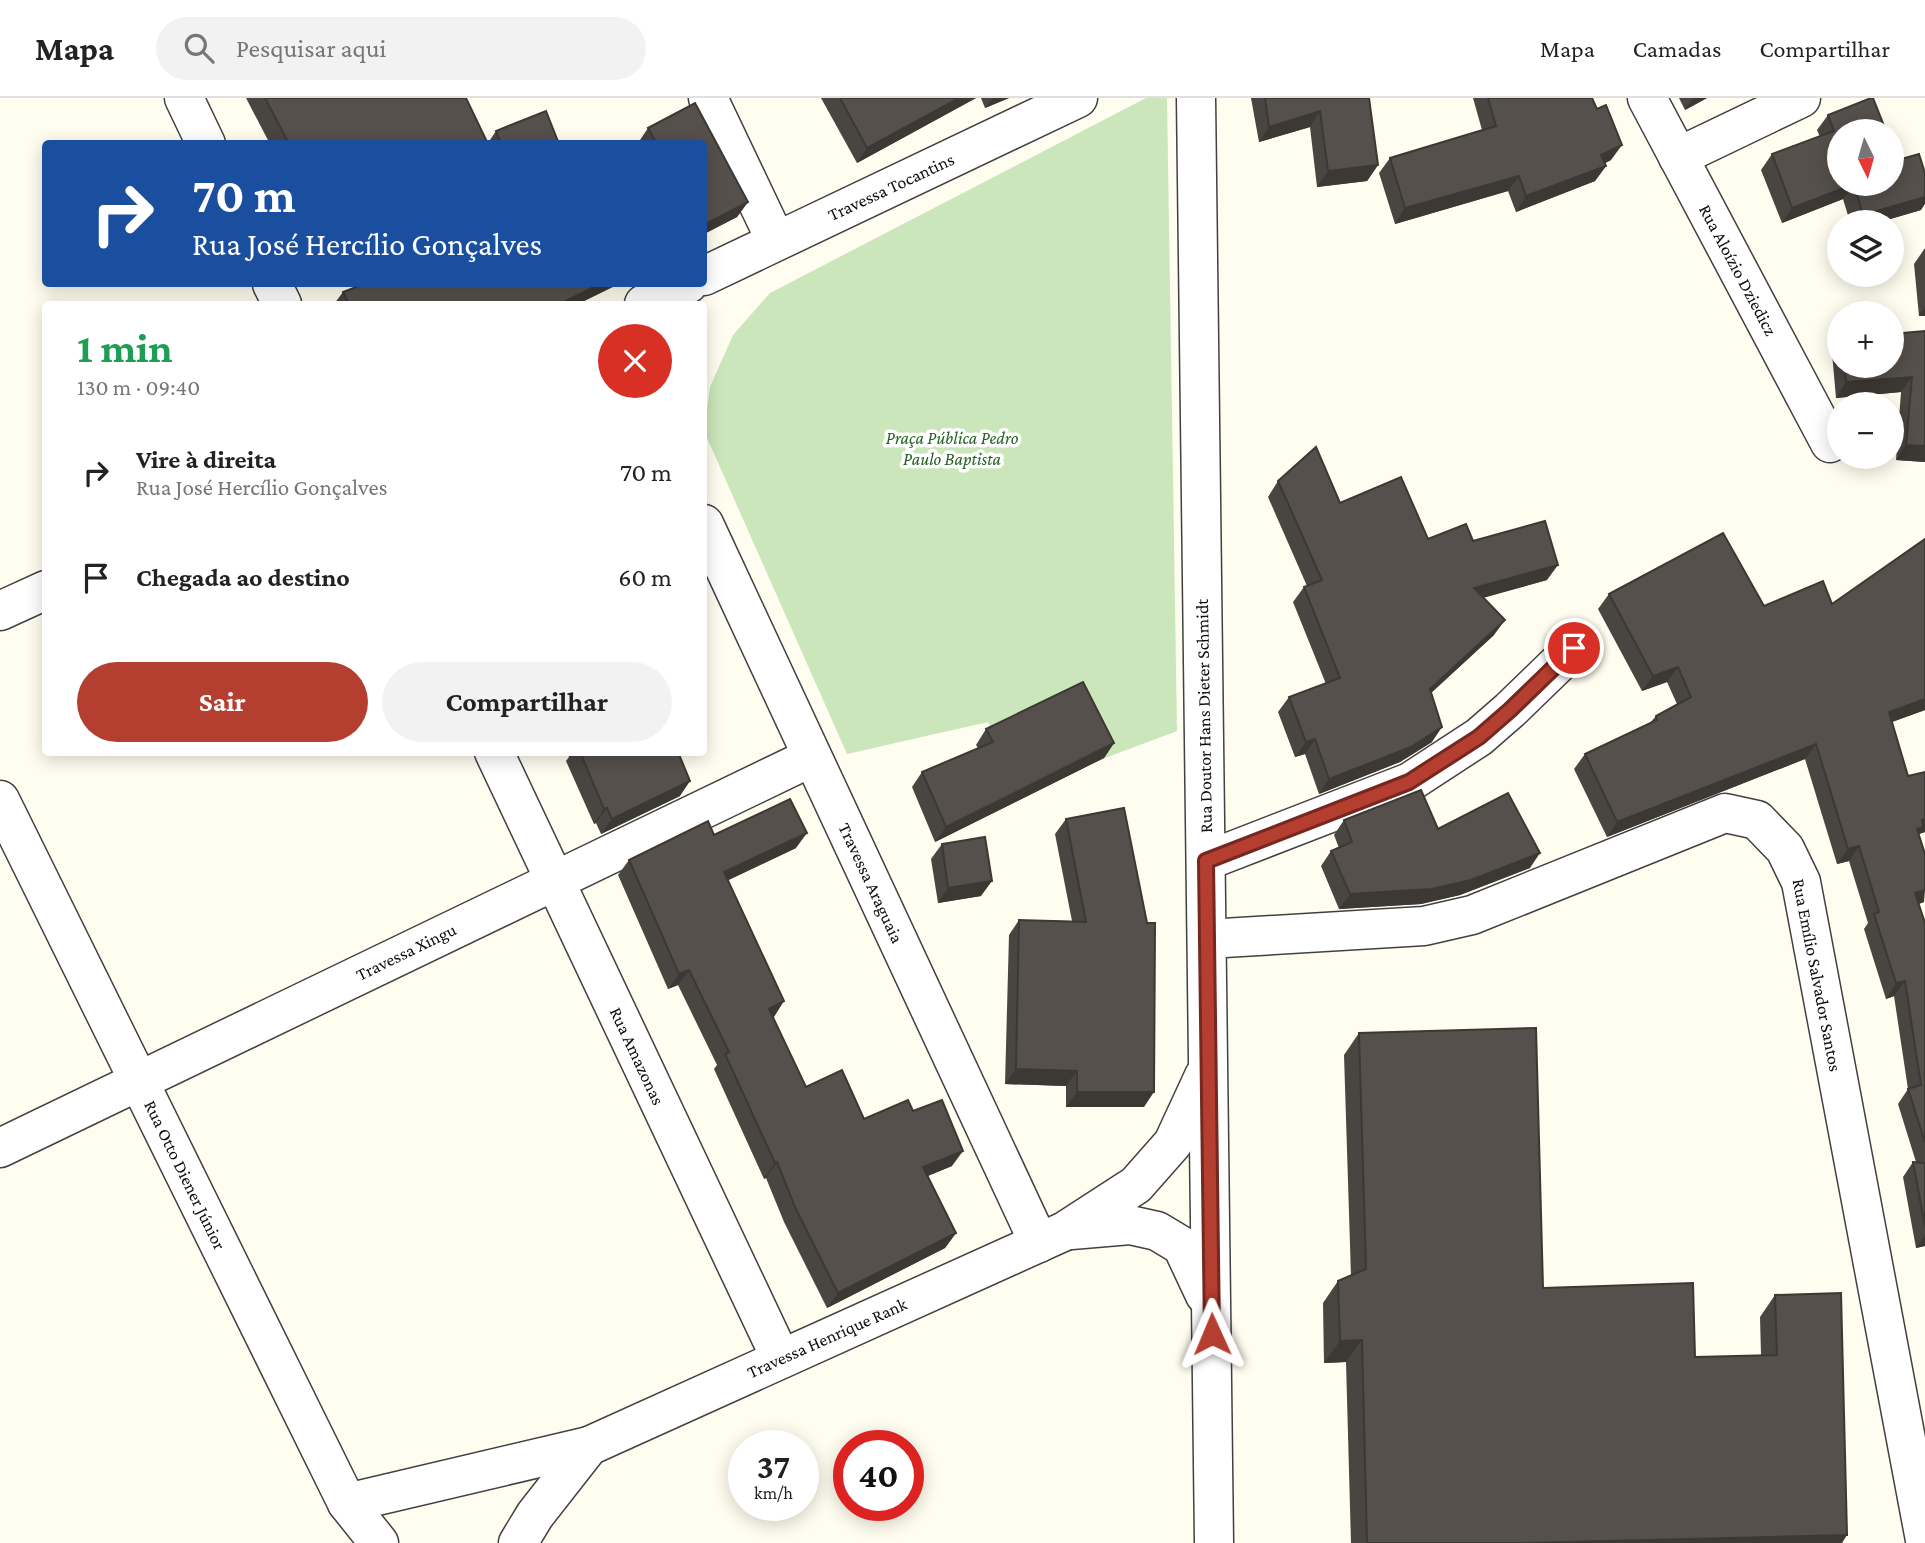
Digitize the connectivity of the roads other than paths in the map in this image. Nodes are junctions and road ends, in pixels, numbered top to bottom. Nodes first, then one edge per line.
1 (184, 98) edge
2 (708, 98) edge
3 (1078, 98) edge
4 (1196, 98) edge
5 (1647, 98) edge
6 (1801, 98) edge
7 (204, 140) edge
8 (1678, 157) junction
9 (776, 242) junction
10 (707, 275) edge
11 (681, 287) edge
12 (651, 301) edge
13 (1827, 437) edge
14 (707, 530) edge
15 (42, 592) edge
16 (0, 611) edge
17 (1574, 648) dead end
18 (496, 756) edge
19 (812, 757) junction
20 (0, 800) edge
21 (1206, 861) junction
22 (554, 881) junction
23 (1207, 939) junction
24 (1208, 1068) junction
25 (138, 1081) junction
26 (0, 1148) edge
27 (1052, 1237) junction
28 (1211, 1308) junction
29 (781, 1359) junction
30 (589, 1446) junction
31 (347, 1503) junction
32 (1925, 1540) edge
33 (379, 1543) edge
34 (518, 1543) edge
35 (1214, 1543) edge

1 - 7 street
2 - 9 street
3 - 9 street, Travessa Tocantins
4 - 21 street, Rua Doutor Hans Dieter Schmidt
5 - 8 street, Rua Aloízio Dziedicz
6 - 8 street
8 - 13 street, Rua Aloízio Dziedicz
9 - 10 street, Travessa Tocantins
11 - 12 street
14 - 19 street, Travessa Araguaia
15 - 16 street
17 - 21 street
18 - 22 street, Rua Amazonas
19 - 22 street, Travessa Xingu
19 - 27 street, Travessa Araguaia
20 - 25 street, Rua Otto Diener Júnior
21 - 23 street, Rua Doutor Hans Dieter Schmidt
22 - 25 street, Travessa Xingu
22 - 29 street, Rua Amazonas
23 - 24 street, Rua Doutor Hans Dieter Schmidt
23 - 32 street, Rua Emílio Salvador Santos
24 - 27 street, Travessa Henrique Rank
24 - 28 street, Rua Doutor Hans Dieter Schmidt
25 - 26 street, Travessa Xingu
25 - 31 street, Rua Otto Diener Júnior
27 - 28 street, Travessa Henrique Rank
27 - 29 street, Travessa Henrique Rank
28 - 35 street, Rua Doutor Hans Dieter Schmidt
29 - 30 street, Travessa Henrique Rank
30 - 31 street, Travessa Henrique Rank
30 - 34 street, Travessa Henrique Rank
31 - 33 street, Rua Otto Diener Júnior

